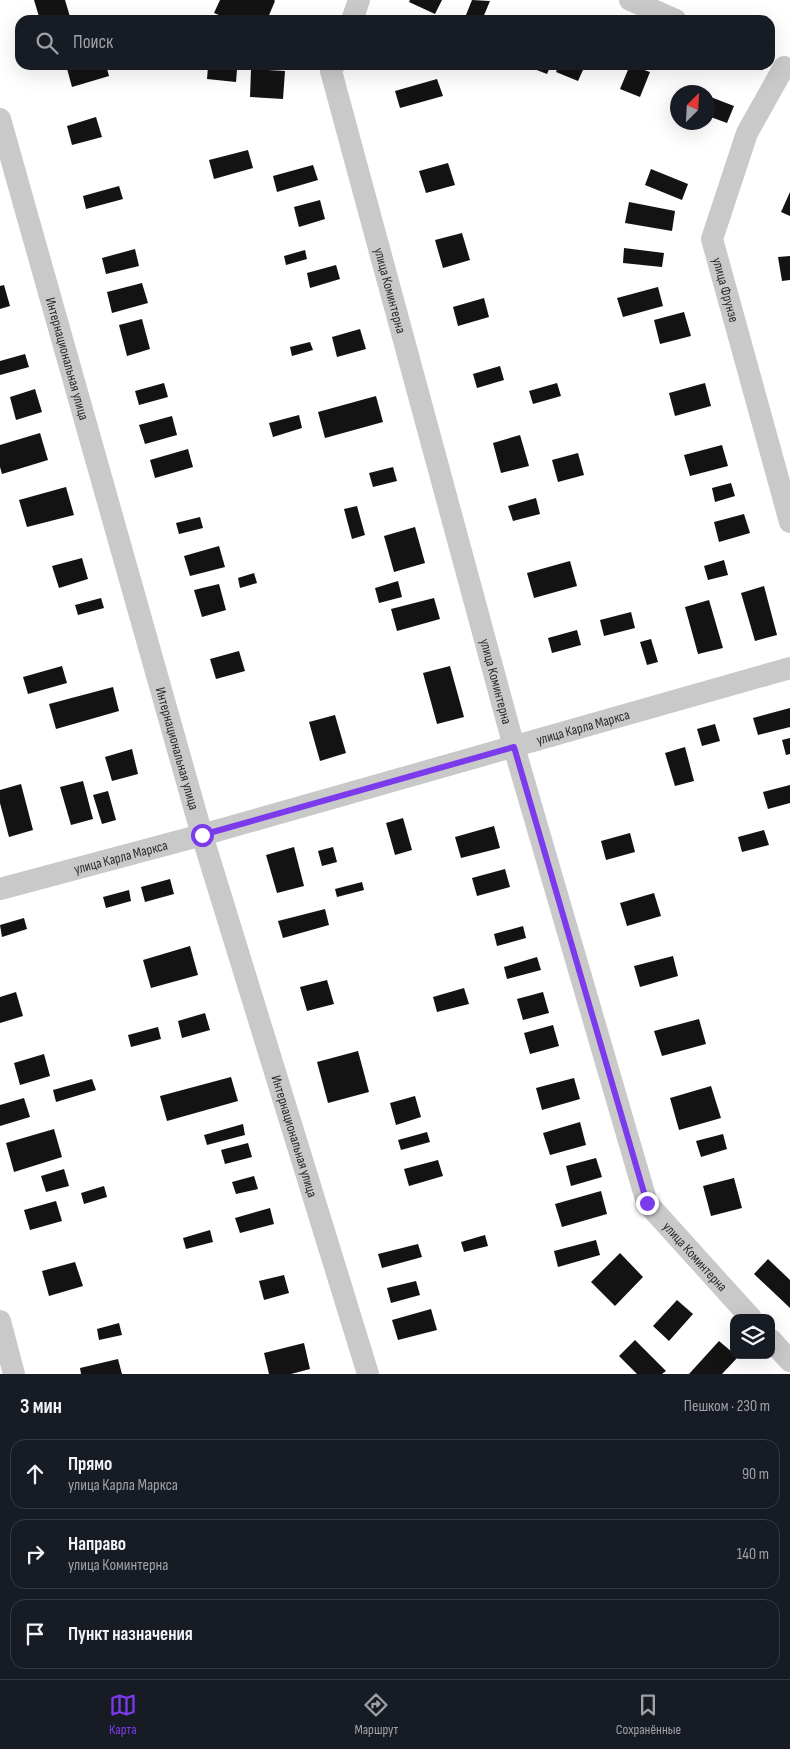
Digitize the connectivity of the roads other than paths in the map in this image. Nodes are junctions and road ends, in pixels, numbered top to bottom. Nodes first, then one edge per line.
1 (360, 0) edge
2 (630, 0) edge
3 (354, 15) edge
4 (664, 15) edge
5 (781, 66) edge
6 (332, 70) edge
7 (0, 119) edge
8 (790, 522) edge
9 (790, 668) edge
10 (514, 747) junction
11 (202, 835) junction
12 (0, 889) edge
13 (747, 1314) edge
14 (0, 1321) edge
15 (775, 1344) edge
16 (790, 1361) edge
17 (14, 1374) edge
18 (368, 1374) edge

1 - 3 street
2 - 4 street
5 - 8 street, улица Фрунзе
6 - 10 street, улица Коминтерна
7 - 11 street, Интернациональная улица
9 - 10 street, улица Карла Маркса
10 - 11 street, улица Карла Маркса
10 - 13 street, улица Коминтерна
11 - 12 street, улица Карла Маркса
11 - 18 street, Интернациональная улица
14 - 17 street
15 - 16 street

